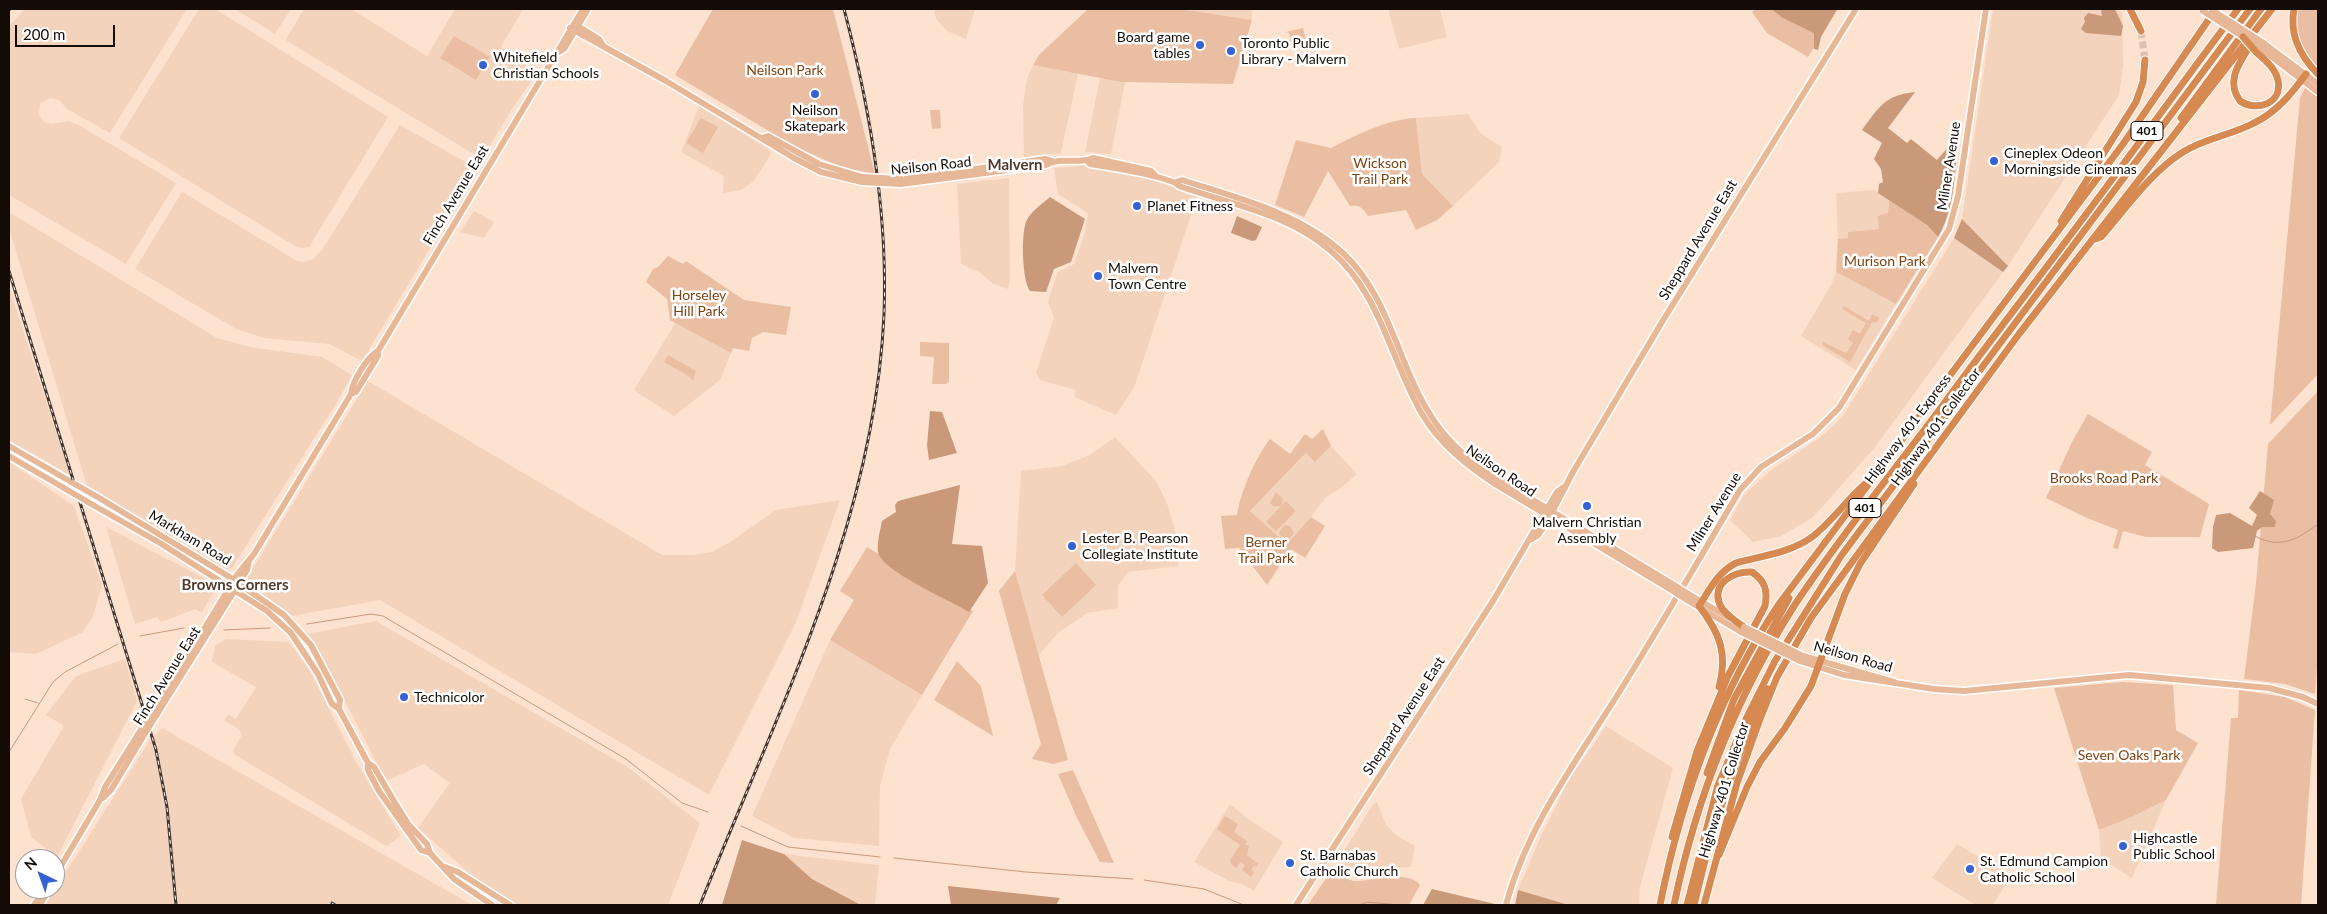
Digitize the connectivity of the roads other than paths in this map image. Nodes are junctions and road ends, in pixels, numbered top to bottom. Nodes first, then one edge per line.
1 (583, 9) edge
2 (588, 9) edge
3 (1856, 9) edge
4 (1986, 9) edge
5 (2130, 9) edge
6 (2221, 9) edge
7 (2238, 9) edge
8 (2250, 9) edge
9 (2261, 9) edge
10 (2272, 9) edge
11 (2294, 9) edge
12 (2209, 10) edge
13 (574, 28) junction
14 (2257, 29) junction
15 (2140, 31) tunnel mouth
16 (2243, 37) joint
17 (2259, 47) junction
18 (2145, 60) tunnel mouth
19 (2318, 74) edge
20 (2304, 76) junction
21 (2318, 84) edge
22 (2318, 92) edge
23 (2136, 181) junction
24 (2091, 240) junction
25 (2029, 272) junction
26 (1946, 435) junction
27 (9, 446) edge
28 (9, 456) edge
29 (1876, 475) junction
30 (1548, 513) junction
31 (236, 582) junction
32 (232, 588) junction
33 (1792, 590) junction
34 (1700, 604) junction
35 (1743, 630) junction
36 (1818, 665) junction
37 (1777, 677) junction
38 (2318, 704) edge
39 (339, 709) junction
40 (1697, 751) junction
41 (1700, 804) junction
42 (65, 859) edge
43 (1714, 864) junction
44 (443, 866) junction
45 (1668, 866) junction
46 (492, 905) edge
47 (510, 905) edge
48 (1296, 905) edge
49 (1506, 905) edge
50 (1660, 905) edge
51 (1674, 905) edge
52 (1687, 905) edge
53 (1694, 905) edge
54 (1704, 905) edge

1 - 13 main road, Finch Avenue East
2 - 13 main road, Finch Avenue East
3 - 30 main road, Sheppard Avenue East
4 - 49 main road, Milner Avenue
5 - 15 highway
6 - 12 highway
7 - 41 highway, Highway 401 Express / 401
8 - 52 highway, Highway 401 Express / 401
9 - 23 highway
10 - 14 highway, Highway 401 Collector / 401
11 - 19 highway
12 - 16 main road, bridge
12 - 17 main road, bridge
12 - 25 highway, Highway 401 Collector / 401
13 - 30 main road, Neilson Road, bridge
13 - 31 main road, Finch Avenue East
14 - 17 highway
14 - 23 highway, Highway 401 Collector / 401
16 - 17 highway, bridge
17 - 20 main road
18 - 25 highway
20 - 21 main road
20 - 22 main road
20 - 24 highway
23 - 24 highway, Highway 401 Collector / 401
24 - 26 highway, Highway 401 Collector / 401
25 - 29 highway, Highway 401 Collector / 401
26 - 36 highway
26 - 37 highway, Highway 401 Collector / 401
27 - 31 main road, Markham Road, bridge
28 - 32 main road, Markham Road, bridge
29 - 33 highway, Highway 401 Collector / 401
29 - 34 highway
30 - 34 main road, Neilson Road, bridge
30 - 48 main road, Sheppard Avenue East
31 - 32 main road, Finch Avenue East
31 - 39 main road, Markham Road
32 - 39 main road, Markham Road
32 - 42 main road, Finch Avenue East, bridge
33 - 41 highway
33 - 45 highway, Highway 401 Collector / 401
34 - 35 main road, Neilson Road
34 - 40 highway
35 - 36 main road, Neilson Road, bridge
35 - 40 highway
36 - 38 main road, Neilson Road
36 - 43 highway
37 - 43 highway, Highway 401 Collector / 401
37 - 53 highway
39 - 44 main road, Markham Road
40 - 45 highway
41 - 51 highway, Highway 401 Express / 401
43 - 54 highway, Highway 401 Collector / 401
44 - 46 main road, Markham Road
44 - 47 main road, Markham Road
45 - 50 highway, Highway 401 Collector / 401

